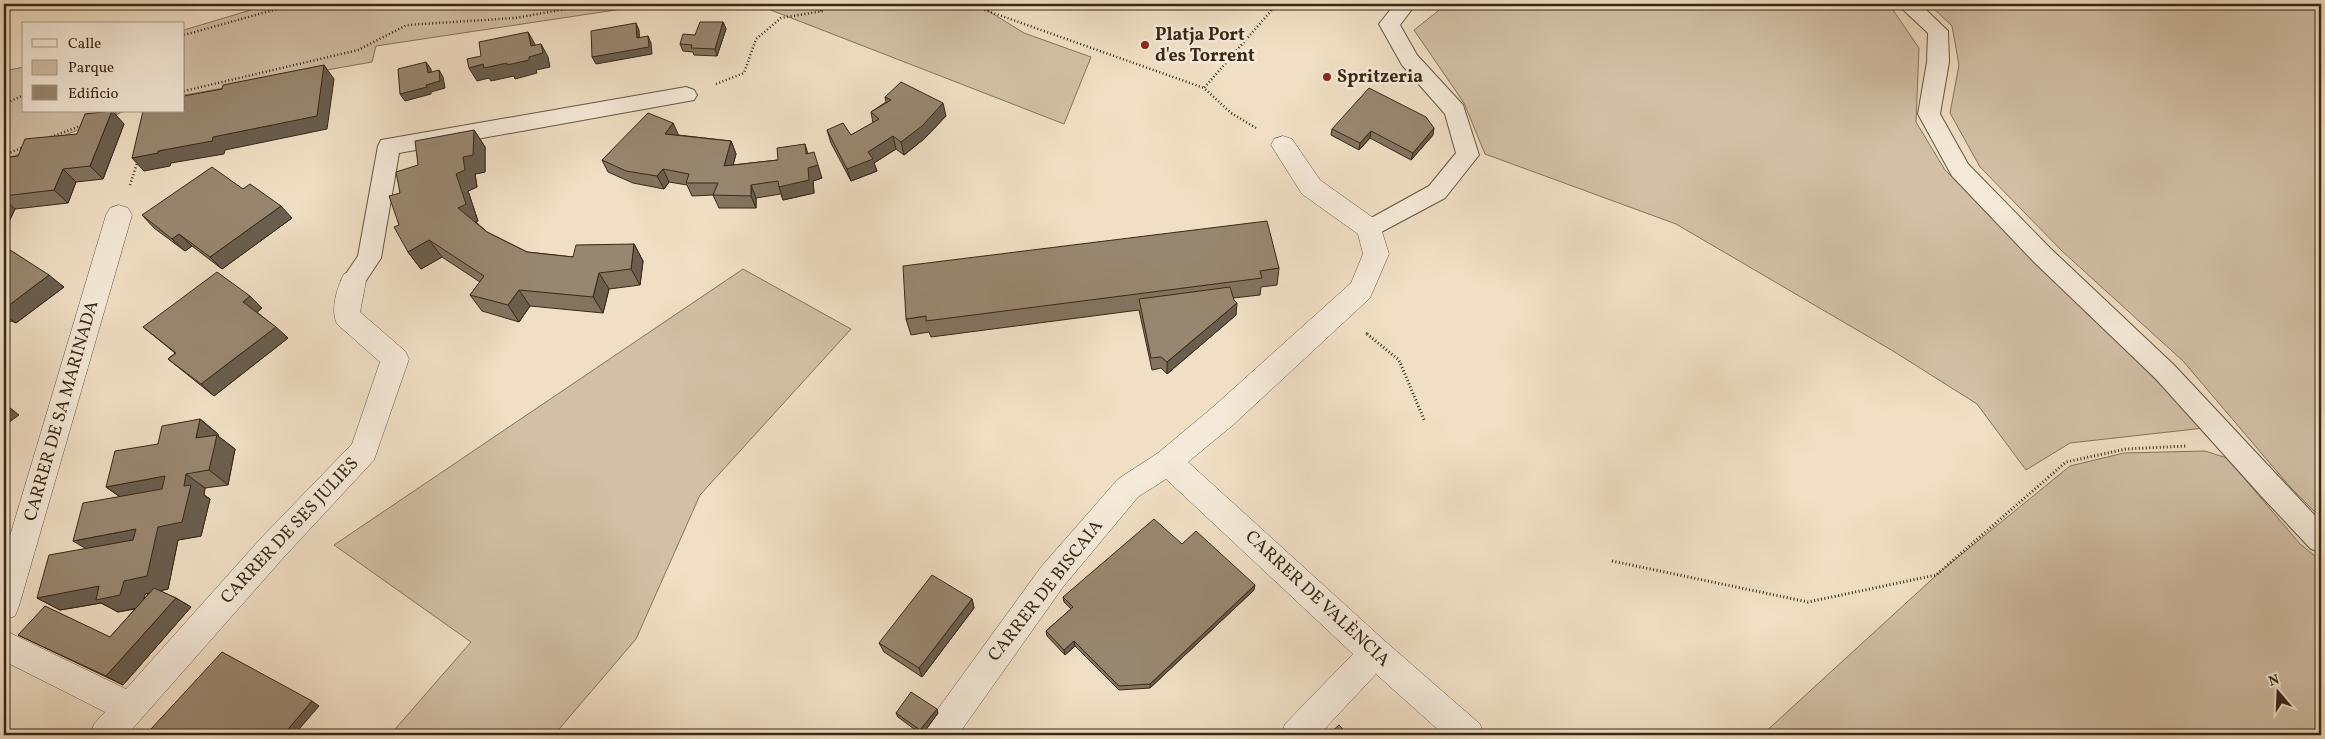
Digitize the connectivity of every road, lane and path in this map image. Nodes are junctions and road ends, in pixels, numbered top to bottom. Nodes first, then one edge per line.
1 (295, 4) edge
2 (595, 4) edge
3 (799, 4) edge
4 (968, 4) edge
5 (1277, 4) edge
6 (1406, 4) edge
7 (1907, 4) edge
8 (185, 35) edge
9 (1204, 88) junction
10 (185, 91) edge
11 (686, 95) joint
12 (22, 96) edge
13 (4, 104) edge
14 (118, 112) edge
15 (111, 115) edge
16 (84, 125) edge
17 (48, 138) edge
18 (1283, 144) joint
19 (31, 145) edge
20 (141, 151) edge
21 (4, 155) edge
22 (119, 215) joint
23 (1370, 229) junction
24 (352, 282) joint
25 (1384, 347) dead end
26 (1425, 422) dead end
27 (2230, 445) junction
28 (1168, 462) junction
29 (2321, 540) edge
30 (1612, 561) dead end
31 (4, 606) edge
32 (4, 645) edge
33 (1375, 653) junction
34 (129, 707) junction
35 (106, 735) edge
36 (939, 735) edge
37 (1297, 735) edge
38 (1468, 735) edge

1 - 8 path
2 - 10 path
3 - 11 path
4 - 9 path
5 - 9 path
6 - 23 lane
7 - 27 lane
9 - 18 path
11 - 24 lane
12 - 13 path
14 - 15 path
16 - 17 path
18 - 23 street
19 - 21 path
20 - 22 path
22 - 31 street, CARRER DE SA MARINADA
23 - 28 street, CARRER DE BISCAIA
24 - 34 street, CARRER DE SES JULIES
25 - 26 path
27 - 29 lane
27 - 30 path
28 - 33 street, CARRER DE VALÈNCIA
28 - 36 street, CARRER DE BISCAIA
32 - 34 street
33 - 37 street
33 - 38 street, CARRER DE VALÈNCIA
34 - 35 street, CARRER DE SES JULIES

